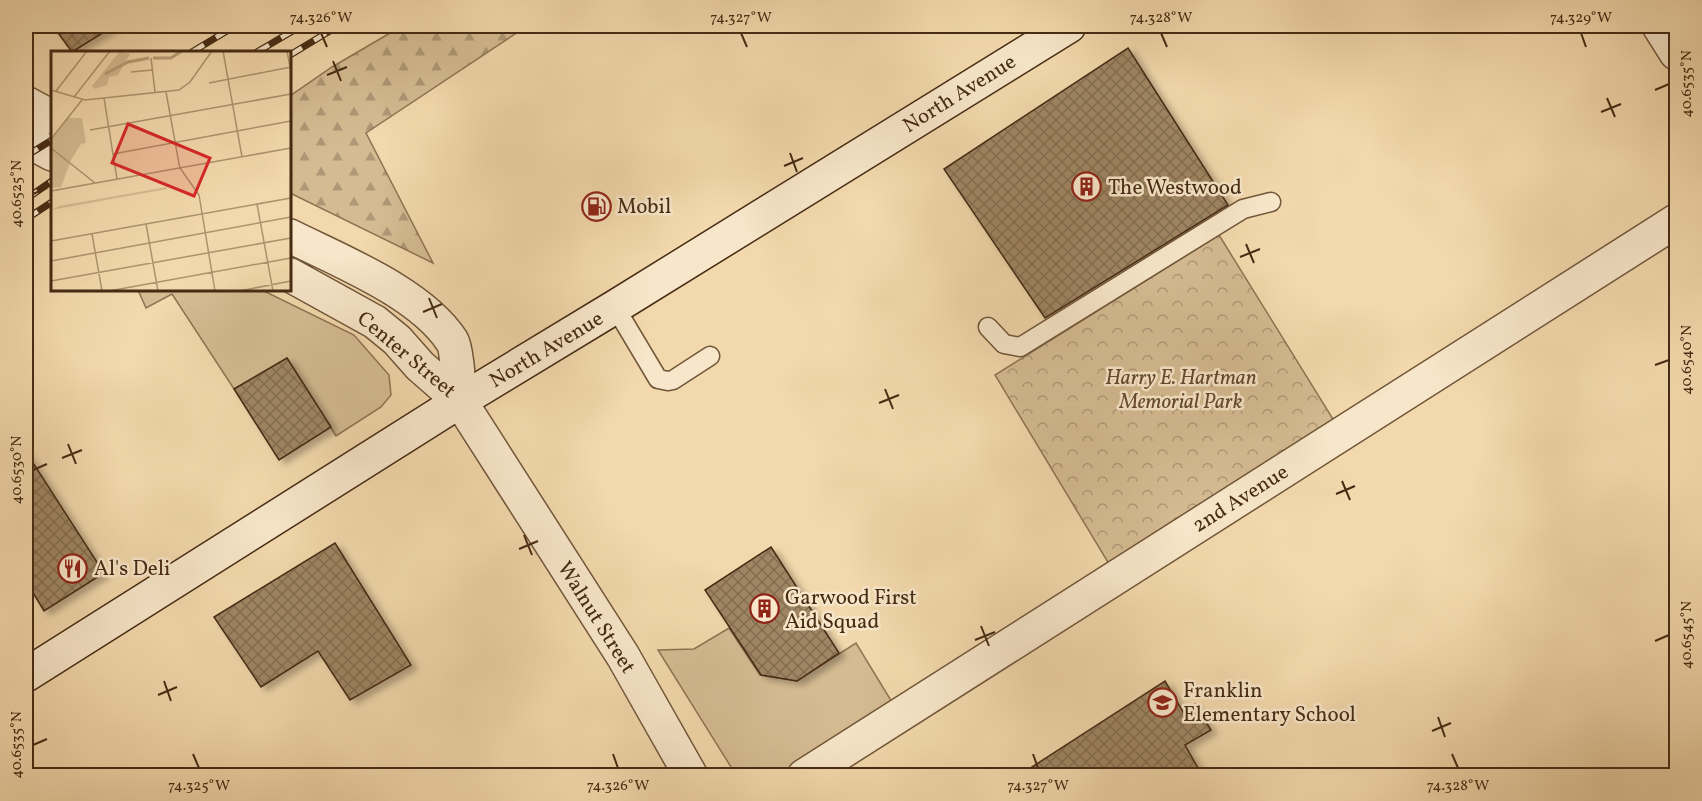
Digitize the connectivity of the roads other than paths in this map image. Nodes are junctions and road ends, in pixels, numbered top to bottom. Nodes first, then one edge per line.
1 (1068, 26) edge
2 (1659, 26) edge
3 (1677, 53) edge
4 (26, 104) edge
5 (51, 116) edge
6 (26, 140) edge
7 (51, 153) edge
8 (1271, 202) dead end
9 (1677, 221) edge
10 (291, 237) edge
11 (291, 276) edge
12 (615, 307) junction
13 (988, 327) dead end
14 (710, 356) dead end
15 (460, 400) junction
16 (26, 675) edge
17 (691, 776) edge
18 (804, 776) edge

1 - 12 street, North Avenue
2 - 3 street
4 - 5 street
6 - 7 street
8 - 13 lane
9 - 18 street, 2nd Avenue
10 - 15 street, Center Street
11 - 15 street, Center Street
12 - 14 lane
12 - 15 street, North Avenue
15 - 16 street, North Avenue
15 - 17 street, Walnut Street

